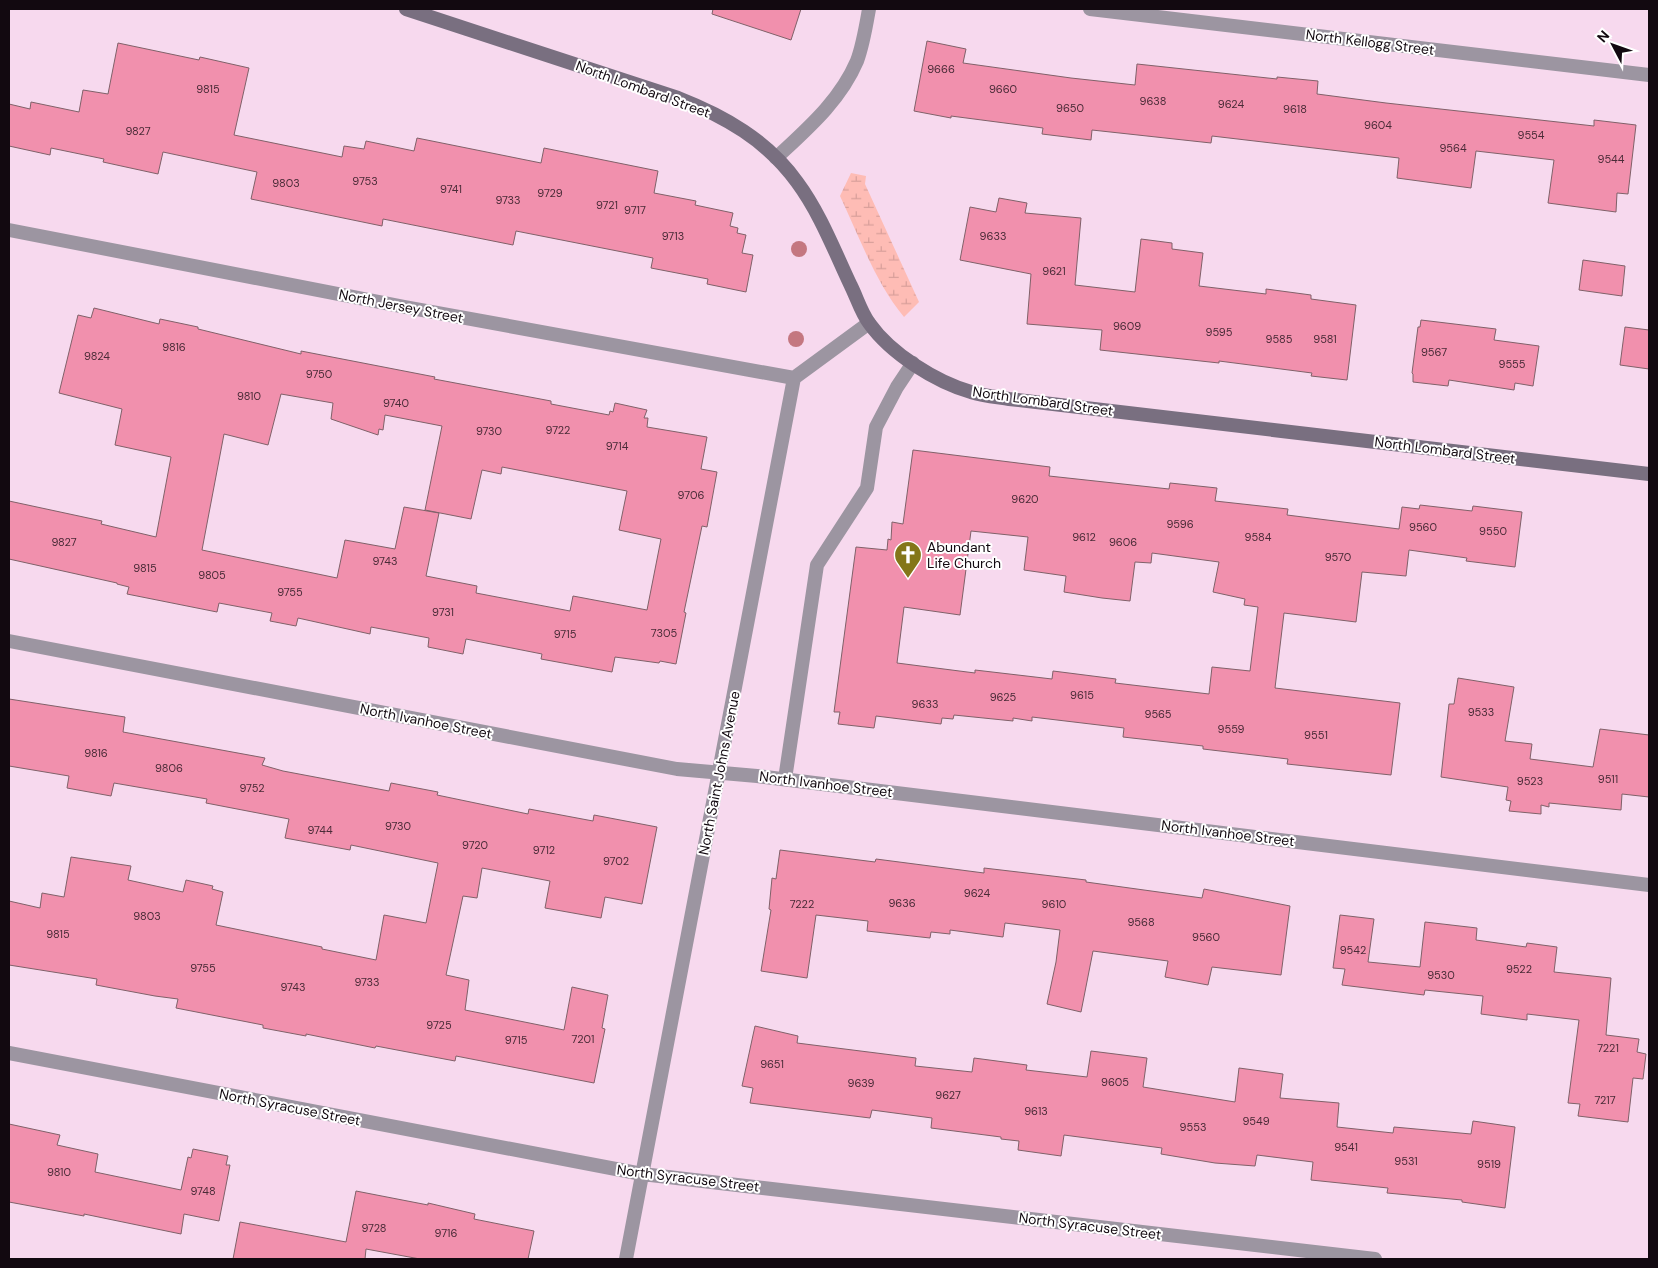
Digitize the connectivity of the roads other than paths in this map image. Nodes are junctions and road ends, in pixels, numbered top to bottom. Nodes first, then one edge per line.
1 (406, 9) edge
2 (869, 9) edge
3 (1090, 9) edge
4 (1649, 75) edge
5 (776, 158) junction
6 (9, 230) edge
7 (869, 323) junction
8 (913, 363) junction
9 (794, 378) junction
10 (1649, 474) edge
11 (9, 641) edge
12 (719, 773) junction
13 (785, 779) junction
14 (1649, 884) edge
15 (9, 1053) edge
16 (642, 1174) junction
17 (626, 1259) edge
18 (1375, 1259) edge

1 - 5 main road, North Lombard Street
2 - 5 street
3 - 4 street, North Kellogg Street
5 - 7 main road, North Lombard Street
6 - 9 street, North Jersey Street
7 - 8 main road, North Lombard Street
7 - 9 street
8 - 10 main road, North Lombard Street
8 - 13 street
9 - 12 street, North Saint Johns Avenue
11 - 12 street, North Ivanhoe Street
12 - 13 street, North Ivanhoe Street
12 - 16 street, North Saint Johns Avenue
13 - 14 street, North Ivanhoe Street
15 - 16 street, North Syracuse Street
16 - 17 street, North Saint Johns Avenue
16 - 18 street, North Syracuse Street

